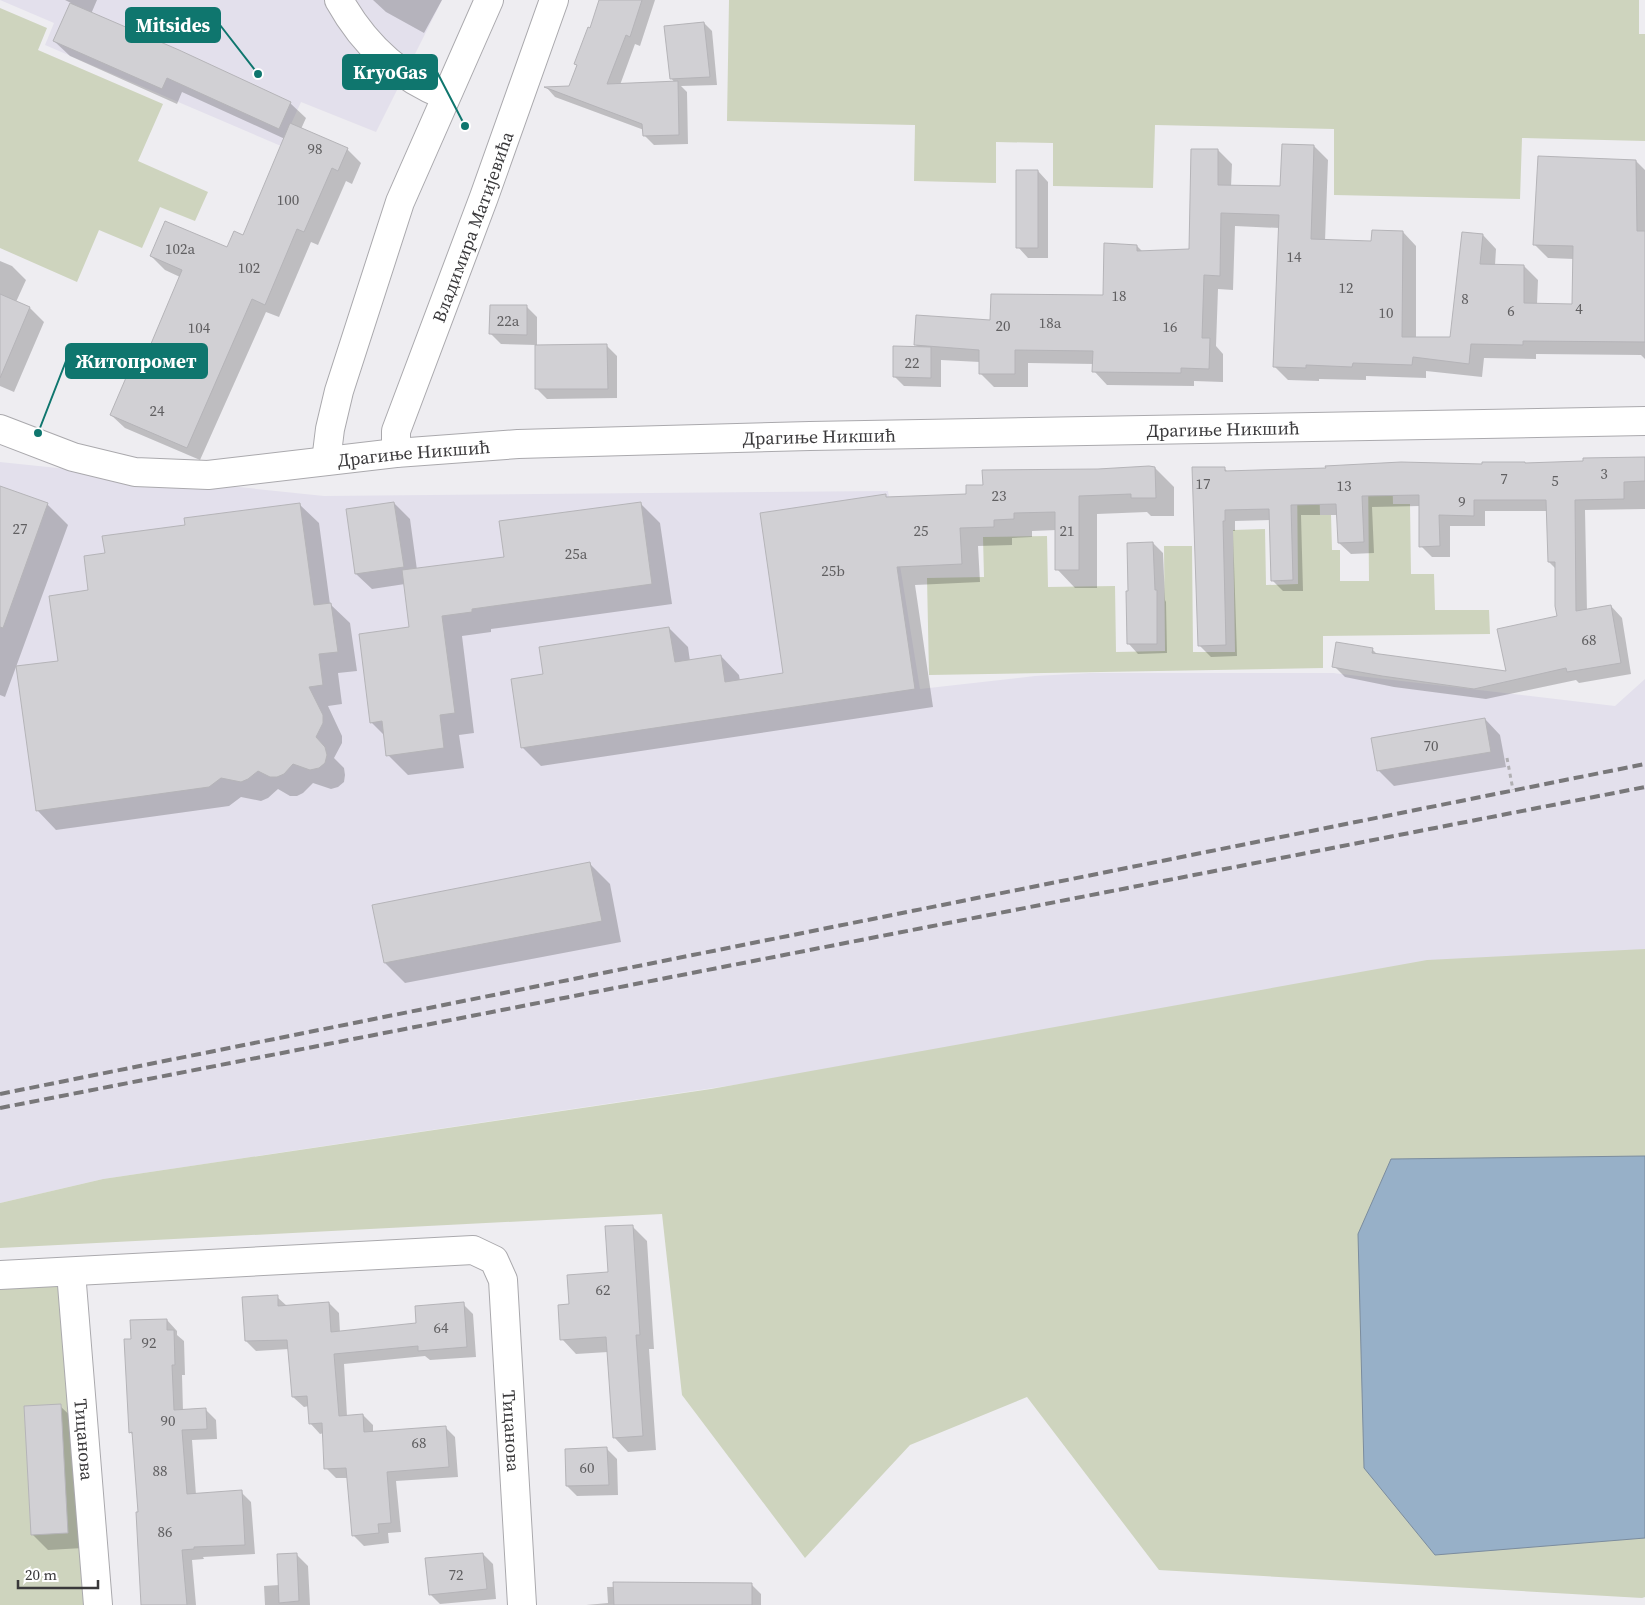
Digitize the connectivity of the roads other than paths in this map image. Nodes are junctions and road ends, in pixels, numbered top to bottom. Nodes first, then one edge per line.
1 (339, 0) edge
2 (489, 0) edge
3 (554, 0) edge
4 (446, 96) junction
5 (1645, 421) edge
6 (0, 429) edge
7 (396, 454) junction
8 (326, 462) junction
9 (71, 1272) junction
10 (0, 1275) edge
11 (98, 1605) edge
12 (522, 1605) edge

1 - 4 street
2 - 4 street
3 - 7 street, Владимира Матијевића
4 - 8 street
5 - 7 street, Драгиње Никшић
6 - 8 street, Драгиње Никшић
7 - 8 street, Драгиње Никшић
9 - 10 street
9 - 11 street, Тицанова
9 - 12 street, Тицанова

